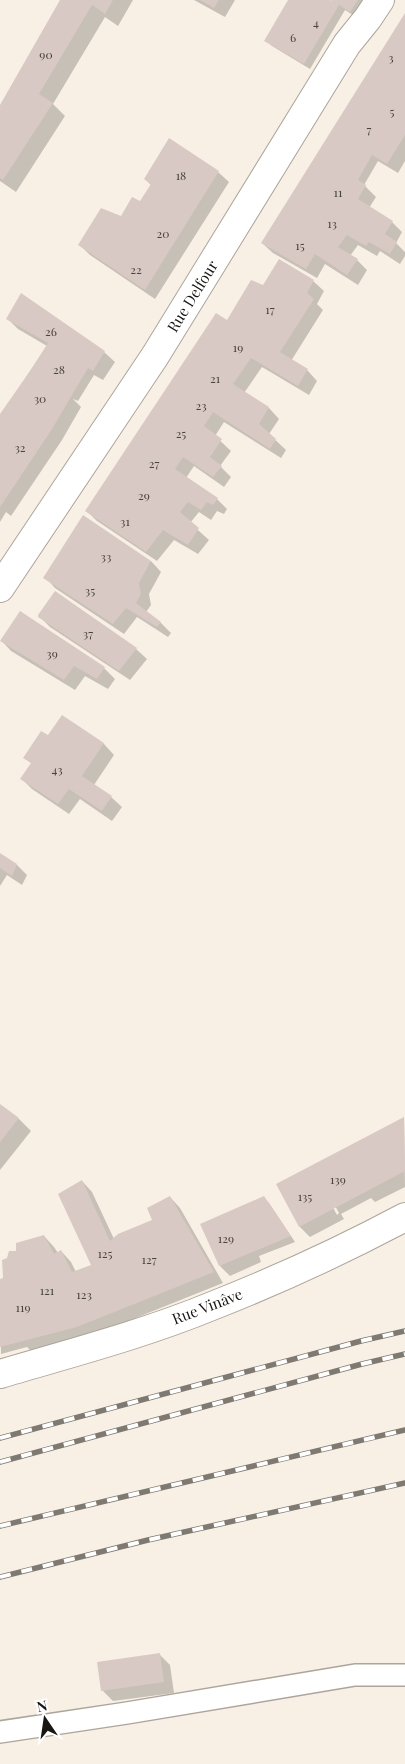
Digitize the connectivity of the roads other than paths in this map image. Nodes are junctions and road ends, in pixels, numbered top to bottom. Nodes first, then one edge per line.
1 (380, 0) edge
2 (0, 588) edge
3 (405, 1218) edge
4 (0, 1374) edge
5 (405, 1675) edge
6 (0, 1732) edge

1 - 2 street, Rue Delfour
3 - 4 street, Rue Vinâve
5 - 6 lane

